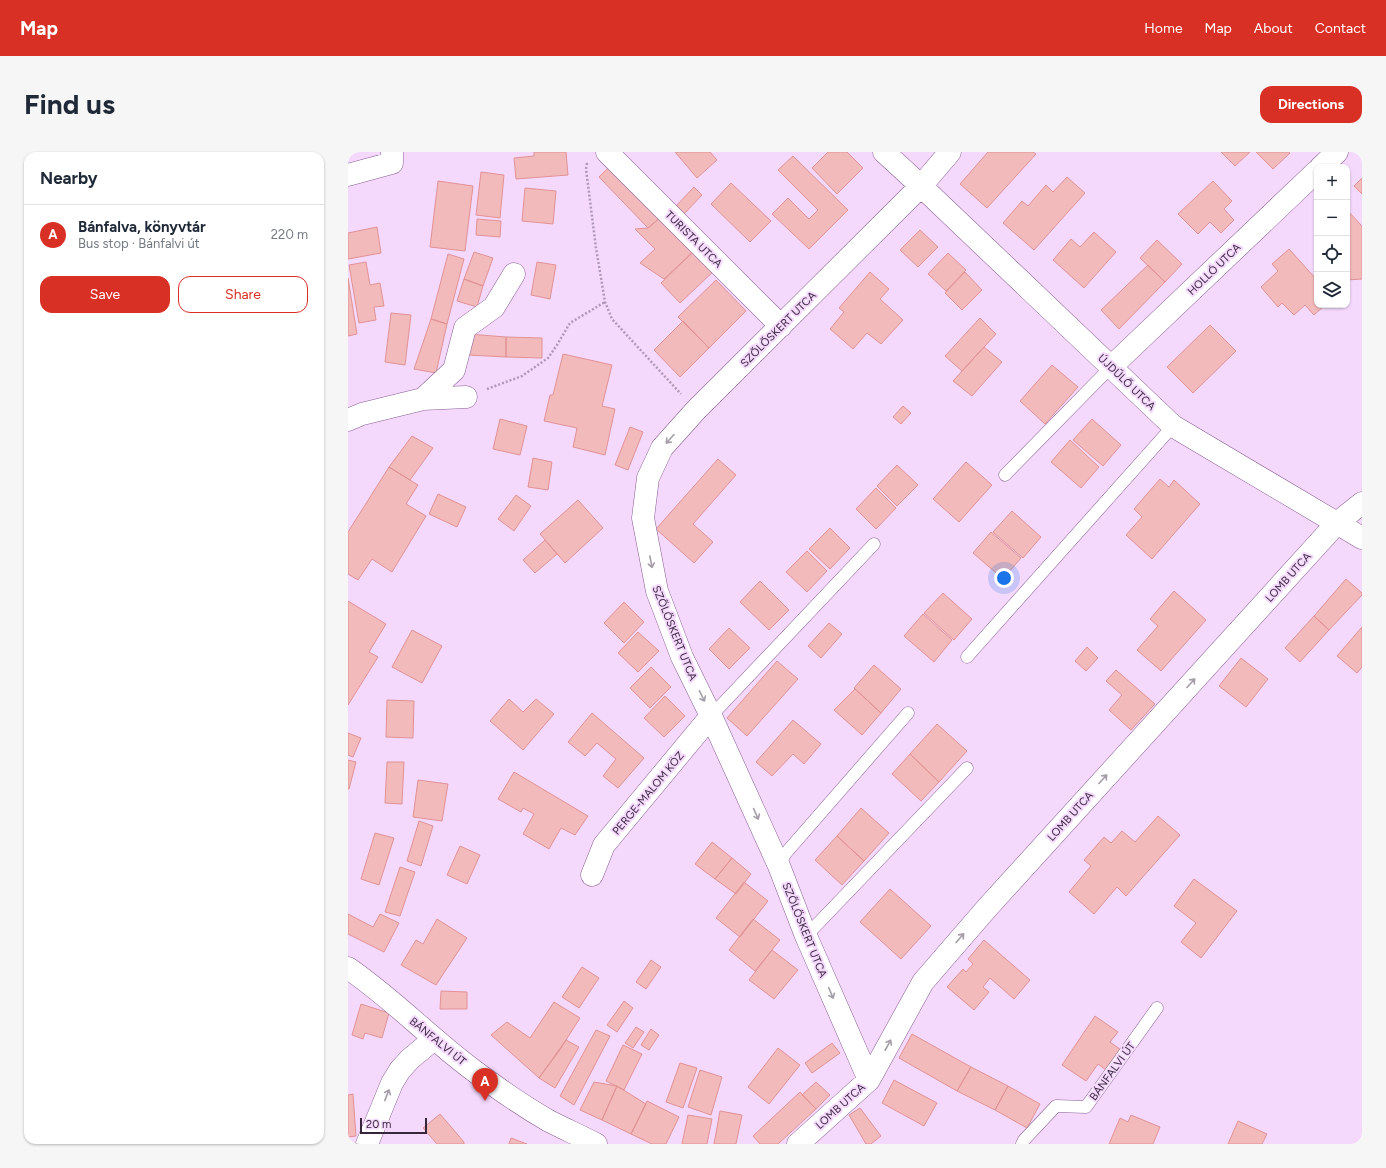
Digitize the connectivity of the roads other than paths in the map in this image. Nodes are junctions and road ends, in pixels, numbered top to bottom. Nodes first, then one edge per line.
1 (392, 152) edge
2 (884, 152) edge
3 (950, 152) edge
4 (1337, 152) edge
5 (597, 155) edge
6 (1324, 164) edge
7 (348, 174) edge
8 (1314, 174) edge
9 (921, 186) junction
10 (514, 274) dead end
11 (781, 326) junction
12 (1111, 367) junction
13 (466, 397) road end
14 (423, 399) junction
15 (348, 420) edge
16 (1173, 426) junction
17 (1005, 475) dead end
18 (1362, 503) edge
19 (1337, 523) junction
20 (1362, 538) edge
21 (874, 544) dead end
22 (967, 657) dead end
23 (908, 713) dead end
24 (711, 716) junction
25 (967, 768) dead end
26 (779, 866) junction
27 (592, 875) dead end
28 (806, 936) junction
29 (348, 968) edge
30 (1157, 1008) dead end
31 (434, 1039) junction
32 (869, 1080) junction
33 (367, 1144) edge
34 (596, 1144) edge
35 (798, 1144) edge
36 (1022, 1144) edge

1 - 7 street
2 - 9 street, ÚJDŰLŐ UTCA
3 - 9 street, SZŐLŐSKERT UTCA
4 - 6 street
5 - 11 street, TURISTA UTCA
8 - 12 street, HOLLÓ UTCA
9 - 11 street, SZŐLŐSKERT UTCA
9 - 12 street, ÚJDŰLŐ UTCA
10 - 14 street
11 -> 24 street, SZŐLŐSKERT UTCA
12 - 16 street, ÚJDŰLŐ UTCA
12 - 17 lane
13 - 14 street
14 - 15 street
16 - 19 street, ÚJDŰLŐ UTCA
16 - 22 lane
18 - 19 street, LOMB UTCA
19 - 20 street, ÚJDŰLŐ UTCA
32 -> 19 street, LOMB UTCA
21 - 24 lane
23 - 26 lane
24 -> 26 street, SZŐLŐSKERT UTCA
24 - 27 street, PERGE-MALOM KÖZ
25 - 28 lane
26 - 28 street, SZŐLŐSKERT UTCA
28 -> 32 street, SZŐLŐSKERT UTCA
29 - 31 street, BÁNFALVI ÚT
30 - 36 lane, BÁNFALVI ÚT
33 -> 31 street
31 - 34 street, BÁNFALVI ÚT
32 - 35 street, LOMB UTCA

